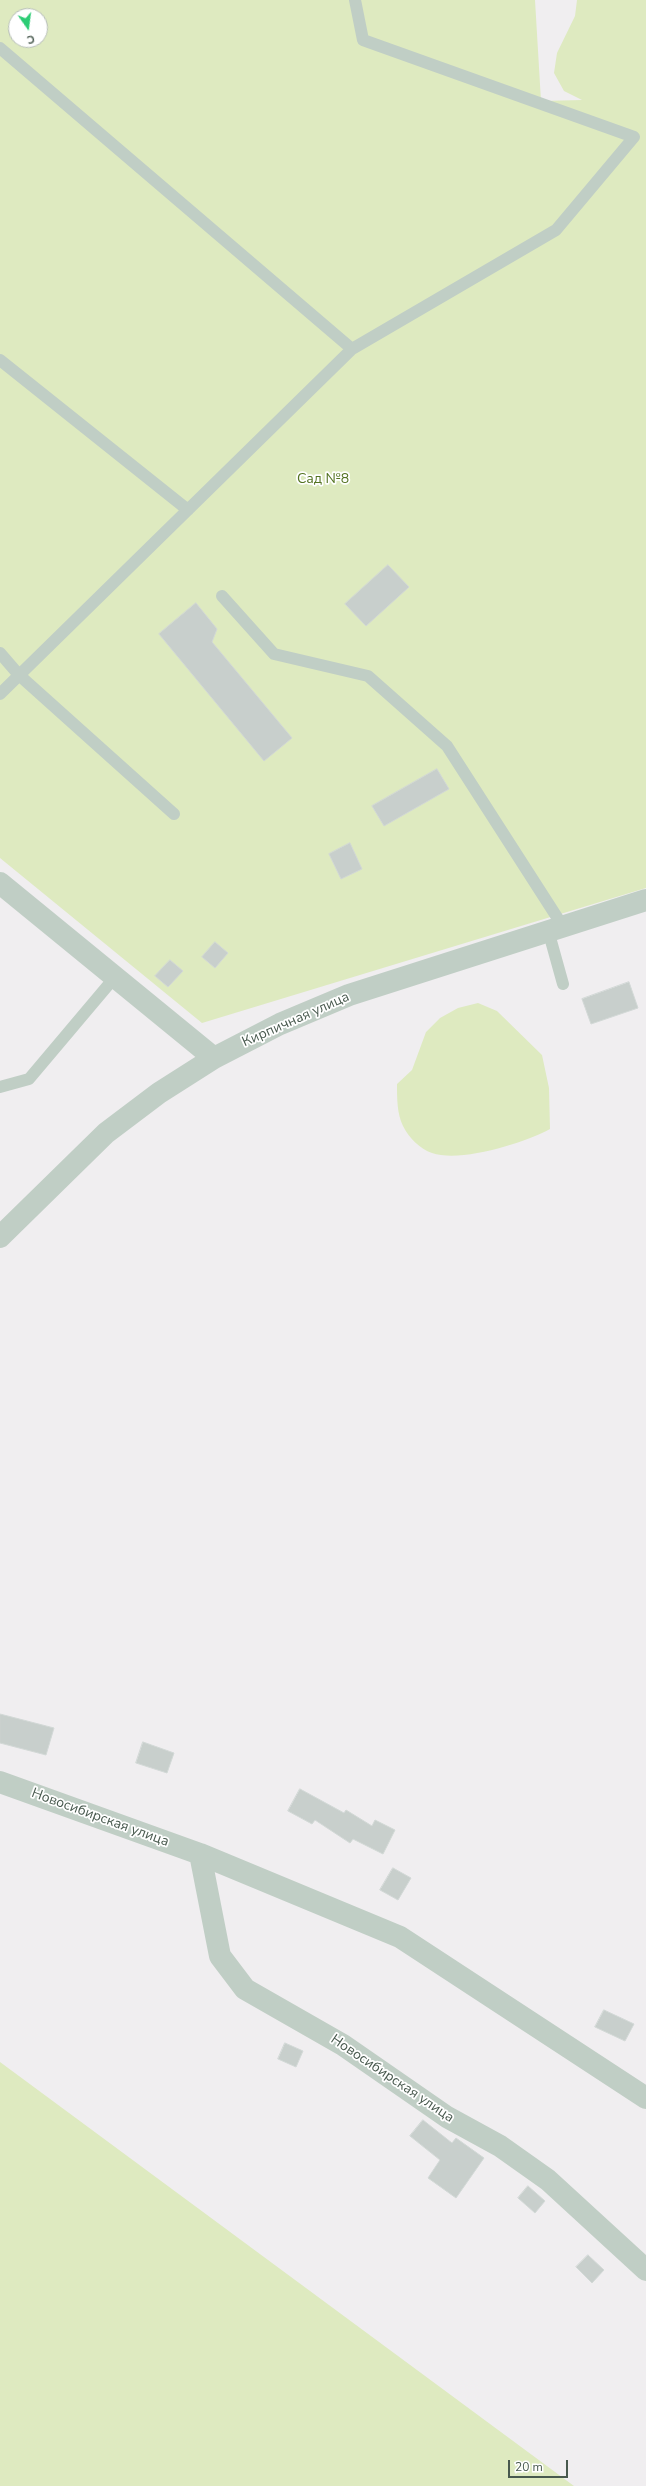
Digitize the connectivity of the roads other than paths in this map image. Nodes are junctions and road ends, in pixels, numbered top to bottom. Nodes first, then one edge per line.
1 (355, 0) edge
2 (0, 48) edge
3 (352, 349) junction
4 (0, 360) edge
5 (188, 510) junction
6 (222, 596) dead end
7 (0, 653) edge
8 (20, 675) junction
9 (0, 694) edge
10 (174, 814) dead end
11 (0, 883) edge
12 (646, 900) edge
13 (555, 927) junction
14 (115, 977) junction
15 (563, 984) dead end
16 (214, 1058) junction
17 (0, 1087) edge
18 (0, 1237) edge
19 (0, 1782) edge
20 (200, 1854) junction
21 (646, 2098) edge
22 (646, 2270) edge

1 - 3 lane
2 - 3 lane
3 - 5 lane
4 - 5 lane
5 - 8 lane
6 - 13 lane
7 - 8 lane
8 - 9 lane
8 - 10 lane
11 - 14 street
12 - 13 street, Кирпичная улица
13 - 15 lane
13 - 16 street, Кирпичная улица
14 - 16 street
14 - 17 lane
16 - 18 street, Кирпичная улица
19 - 20 street, Новосибирская улица
20 - 21 street, Новосибирская улица
20 - 22 street, Новосибирская улица

